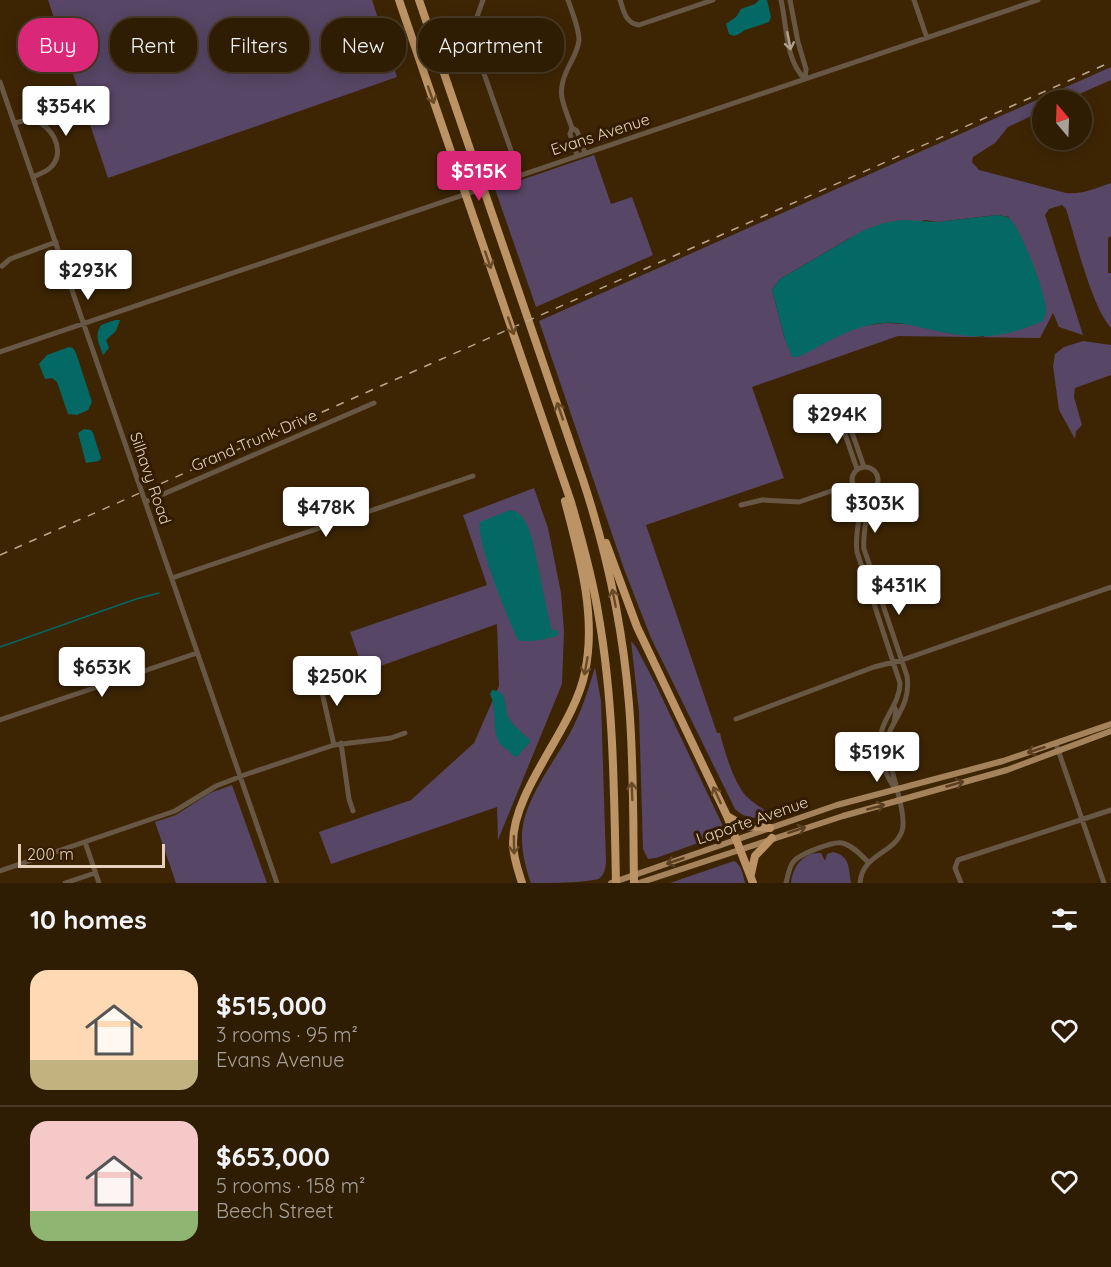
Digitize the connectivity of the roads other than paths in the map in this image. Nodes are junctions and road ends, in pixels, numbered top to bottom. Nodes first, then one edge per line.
1 (399, 0) edge
2 (419, 0) edge
3 (483, 0) edge
4 (568, 0) edge
5 (620, 0) edge
6 (713, 0) edge
7 (781, 0) edge
8 (790, 0) edge
9 (914, 0) edge
10 (1038, 0) edge
11 (927, 38) junction
12 (805, 79) junction
13 (0, 81) edge
14 (15, 123) junction
15 (572, 128) junction
16 (585, 153) junction
17 (577, 155) junction
18 (520, 176) junction
19 (33, 177) junction
20 (56, 242) junction
21 (2, 266) dead end
22 (84, 323) junction
23 (0, 352) edge
24 (374, 403) dead end
25 (845, 412) dead end
26 (838, 414) dead end
27 (558, 464) junction
28 (864, 467) junction
29 (857, 469) junction
30 (473, 476) dead end
31 (852, 484) junction
32 (870, 492) junction
33 (862, 493) junction
34 (145, 502) junction
35 (741, 505) dead end
36 (596, 521) junction
37 (172, 578) junction
38 (1111, 587) edge
39 (197, 652) junction
40 (902, 660) junction
41 (895, 663) junction
42 (315, 681) dead end
43 (894, 706) junction
44 (736, 719) dead end
45 (0, 720) edge
46 (1111, 724) edge
47 (893, 728) junction
48 (1111, 731) edge
49 (405, 733) dead end
50 (341, 743) junction
51 (1056, 744) junction
52 (334, 745) junction
53 (1059, 752) junction
54 (240, 777) junction
55 (896, 790) junction
56 (898, 801) junction
57 (1111, 810) edge
58 (353, 812) dead end
59 (727, 816) junction
60 (1083, 820) junction
61 (770, 828) junction
62 (772, 838) junction
63 (737, 839) junction
64 (85, 842) junction
65 (740, 848) junction
66 (868, 862) junction
67 (0, 871) edge
68 (95, 873) junction
69 (752, 879) edge
70 (65, 883) edge
71 (99, 883) edge
72 (277, 883) edge
73 (522, 883) edge
74 (611, 883) edge
75 (616, 883) edge
76 (634, 883) edge
77 (639, 883) edge
78 (786, 883) edge
79 (860, 883) edge
80 (961, 883) edge
81 (1104, 883) edge

1 -> 27 highway
36 -> 2 highway
3 - 18 street
4 - 15 street
5 - 6 street
7 -> 12 street
8 - 12 street
9 - 11 street
10 - 11 street, Evans Avenue
11 - 12 street, Evans Avenue
12 - 16 street, Evans Avenue
13 - 14 street, Silhavy Road
14 - 19 street, Silhavy Road
14 - 19 street
15 - 16 street
15 - 17 street
16 - 17 street, Evans Avenue
17 - 18 street, Evans Avenue
18 - 22 street, Evans Avenue
19 - 20 street, Silhavy Road
20 - 21 street
20 - 22 street, Silhavy Road
22 - 23 street, Evans Avenue
22 - 34 street, Silhavy Road
24 - 34 street, Grand Trunk Drive
25 - 28 street
26 - 29 street
27 -> 73 highway
27 - 75 highway
28 - 29 street
28 - 32 street
29 - 31 street
30 - 37 street
31 - 33 street
31 - 35 street
32 - 33 street
32 - 40 street
33 - 41 street
34 - 37 street, Silhavy Road
59 -> 36 highway
76 -> 36 highway
37 - 39 street, Silhavy Road
38 - 40 street
39 - 45 street
39 - 54 street, Silhavy Road
40 - 41 street
40 - 47 street
41 - 43 street
41 - 44 street
42 - 52 street
43 - 47 street
43 - 55 street
46 - 51 main road, Laporte Avenue
47 - 55 street
48 - 53 main road, Laporte Avenue
49 - 50 street
50 - 52 street
50 - 58 street
51 - 53 street
51 -> 55 main road, Laporte Avenue
52 - 54 street
56 -> 53 main road, Laporte Avenue
53 - 60 street
54 - 64 street
54 - 72 street, Silhavy Road
55 - 56 street
55 - 61 main road, Laporte Avenue
62 -> 56 main road, Laporte Avenue
56 - 66 street
57 - 60 street
59 - 61 highway
59 - 63 highway
60 - 80 street
60 - 81 street
61 - 63 main road, Laporte Avenue
62 - 65 main road, Laporte Avenue
62 - 69 highway
63 - 65 highway
63 -> 74 main road, Laporte Avenue
64 - 67 street
64 - 68 street
65 - 69 highway
65 - 77 main road, Laporte Avenue
66 - 78 street
66 - 79 street
68 - 70 street
68 - 71 street

